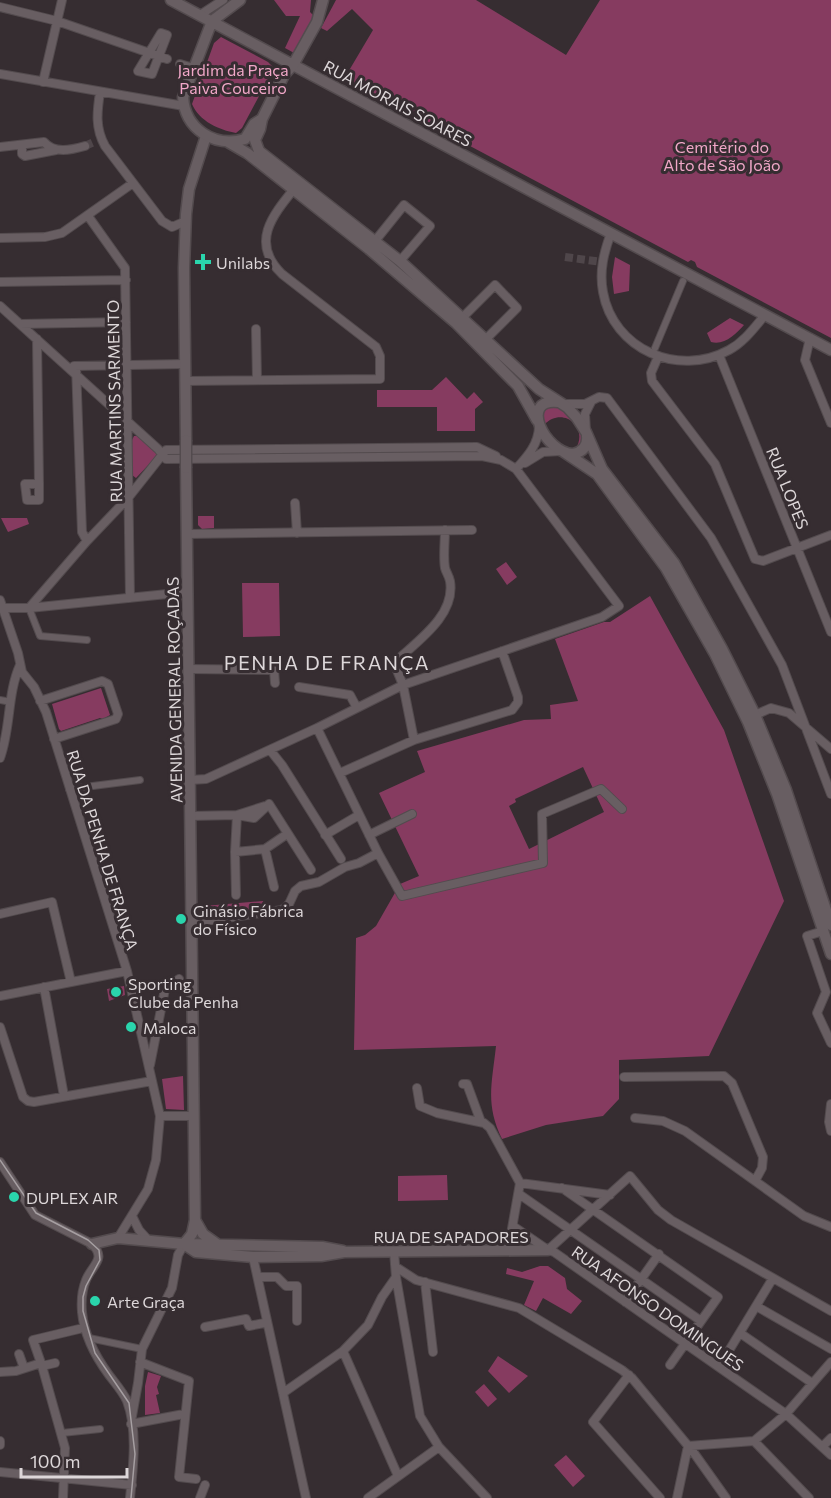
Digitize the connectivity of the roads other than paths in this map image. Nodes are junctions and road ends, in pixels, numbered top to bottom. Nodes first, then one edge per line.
1 (62, 0) edge
2 (172, 0) edge
3 (223, 0) edge
4 (240, 0) edge
5 (320, 4) edge
6 (0, 7) edge
7 (200, 15) junction
8 (57, 21) junction
9 (212, 21) junction
10 (150, 54) junction
11 (164, 58) junction
12 (180, 64) dead end
13 (293, 65) junction
14 (193, 68) junction
15 (0, 74) edge
16 (43, 82) junction
17 (100, 92) junction
18 (184, 106) junction
19 (262, 118) junction
20 (206, 136) junction
21 (228, 142) junction
22 (85, 146) tunnel mouth
23 (0, 147) edge
24 (133, 183) junction
25 (296, 186) junction
26 (88, 216) junction
27 (186, 221) junction
28 (611, 233) junction
29 (0, 238) edge
30 (372, 245) junction
31 (397, 265) junction
32 (126, 280) junction
33 (0, 282) edge
34 (683, 282) dead end
35 (0, 306) edge
36 (765, 315) junction
37 (459, 320) junction
38 (126, 322) junction
39 (20, 324) junction
40 (256, 329) dead end
41 (810, 338) junction
42 (37, 339) junction
43 (482, 342) junction
44 (655, 348) dead end
45 (831, 350) edge
46 (719, 355) junction
47 (658, 357) junction
48 (185, 364) junction
49 (127, 365) junction
50 (66, 366) junction
51 (76, 366) junction
52 (78, 376) junction
53 (257, 380) junction
54 (185, 381) junction
55 (592, 401) junction
56 (560, 403) junction
57 (127, 421) junction
58 (538, 422) junction
59 (831, 423) edge
60 (587, 434) junction
61 (421, 447) junction
62 (298, 448) junction
63 (562, 452) junction
64 (162, 454) junction
65 (421, 457) junction
66 (298, 458) junction
67 (504, 462) junction
68 (516, 469) junction
69 (39, 484) dead end
70 (128, 498) junction
71 (296, 503) dead end
72 (445, 530) junction
73 (472, 530) dead end
74 (297, 532) junction
75 (187, 534) junction
76 (831, 536) edge
77 (87, 541) junction
78 (798, 549) junction
79 (188, 592) junction
80 (130, 598) junction
81 (1, 604) edge
82 (29, 608) junction
83 (831, 632) edge
84 (87, 640) dead end
85 (502, 651) junction
86 (20, 665) junction
87 (188, 669) junction
88 (275, 683) dead end
89 (403, 686) junction
90 (299, 687) dead end
91 (0, 700) edge
92 (40, 701) junction
93 (11, 702) junction
94 (357, 708) junction
95 (754, 715) junction
96 (317, 728) junction
97 (807, 728) junction
98 (54, 739) junction
99 (414, 740) junction
100 (831, 749) edge
101 (270, 750) junction
102 (0, 758) edge
103 (340, 773) junction
104 (140, 780) dead end
105 (190, 780) junction
106 (69, 789) junction
107 (831, 794) edge
108 (622, 809) dead end
109 (412, 814) dead end
110 (237, 815) junction
111 (359, 815) junction
112 (190, 816) junction
113 (287, 834) junction
114 (325, 835) junction
115 (369, 835) junction
116 (265, 849) junction
117 (235, 852) junction
118 (378, 853) junction
119 (341, 860) dead end
120 (311, 870) dead end
121 (274, 887) dead end
122 (236, 895) dead end
123 (0, 914) edge
124 (192, 923) junction
125 (827, 928) edge
126 (831, 954) edge
127 (127, 971) junction
128 (192, 979) junction
129 (179, 980) joint
130 (71, 982) junction
131 (44, 987) junction
132 (0, 996) edge
133 (0, 1027) edge
134 (831, 1043) edge
135 (150, 1067) junction
136 (624, 1077) dead end
137 (152, 1081) junction
138 (463, 1084) dead end
139 (417, 1088) dead end
140 (64, 1096) junction
141 (831, 1104) edge
142 (160, 1116) junction
143 (194, 1116) junction
144 (635, 1118) dead end
145 (481, 1122) junction
146 (831, 1131) edge
147 (0, 1162) edge
148 (755, 1181) junction
149 (520, 1183) junction
150 (562, 1188) junction
151 (519, 1194) junction
152 (610, 1195) junction
153 (593, 1211) junction
154 (132, 1216) junction
155 (195, 1220) junction
156 (513, 1226) junction
157 (831, 1227) edge
158 (571, 1230) junction
159 (118, 1238) junction
160 (150, 1242) junction
161 (93, 1244) junction
162 (184, 1244) junction
163 (217, 1244) junction
164 (548, 1250) junction
165 (394, 1251) junction
166 (508, 1251) junction
167 (344, 1252) junction
168 (658, 1254) junction
169 (253, 1257) junction
170 (396, 1268) junction
171 (258, 1277) junction
172 (396, 1277) junction
173 (642, 1278) junction
174 (773, 1278) junction
175 (425, 1282) junction
176 (625, 1302) junction
177 (756, 1306) junction
178 (831, 1311) edge
179 (297, 1321) dead end
180 (701, 1321) junction
181 (264, 1323) dead end
182 (205, 1327) dead end
183 (82, 1328) junction
184 (740, 1333) junction
185 (88, 1338) junction
186 (685, 1344) junction
187 (142, 1349) junction
188 (831, 1349) edge
189 (343, 1352) junction
190 (433, 1352) dead end
191 (19, 1354) dead end
192 (55, 1362) dead end
193 (140, 1362) junction
194 (831, 1362) edge
195 (42, 1364) junction
196 (670, 1365) dead end
197 (719, 1367) junction
198 (24, 1368) junction
199 (0, 1372) edge
200 (629, 1376) junction
201 (812, 1383) junction
202 (283, 1394) junction
203 (184, 1414) junction
204 (786, 1414) junction
205 (131, 1424) junction
206 (100, 1429) dead end
207 (62, 1433) junction
208 (831, 1438) edge
209 (754, 1441) junction
210 (688, 1446) junction
211 (822, 1447) junction
212 (439, 1448) junction
213 (831, 1455) edge
214 (0, 1472) edge
215 (398, 1476) junction
216 (64, 1479) junction
217 (196, 1479) dead end
218 (132, 1485) junction
219 (205, 1485) dead end
220 (63, 1498) edge
221 (130, 1498) edge
222 (200, 1498) edge
223 (306, 1498) edge
224 (368, 1498) edge
225 (487, 1498) edge
226 (660, 1498) edge
227 (677, 1498) edge
228 (726, 1498) edge
229 (809, 1498) edge

1 - 8 street
2 - 7 street, RUA MORAIS SOARES
3 - 7 street
4 - 9 street
5 - 13 street
6 - 8 street
7 - 9 street, RUA MORAIS SOARES
8 - 10 street
8 - 16 street
9 - 13 street, RUA MORAIS SOARES
9 - 14 street
10 - 11 street
10 - 11 street
10 - 11 street
12 - 14 street
13 - 19 street
13 - 28 street, RUA MORAIS SOARES
14 - 18 street
15 - 16 street
16 - 17 street
17 - 18 street
17 - 24 street
18 - 20 street
19 - 21 street
19 - 25 street
20 - 21 street
20 - 27 street, AVENIDA GENERAL ROÇADAS
21 - 25 street
22 - 23 street
24 - 26 street
24 - 27 street
25 - 30 street
25 - 53 street
26 - 29 street
26 - 32 street, RUA MARTINS SARMENTO
27 - 48 street, AVENIDA GENERAL ROÇADAS
28 - 36 street, RUA MORAIS SOARES
28 - 47 street
30 - 31 street
30 - 31 street
31 - 37 street
32 - 33 street
32 - 38 street, RUA MARTINS SARMENTO
34 - 44 street
35 - 39 street
36 - 41 street, RUA MORAIS SOARES
36 - 46 street
37 - 43 street
37 - 43 street
38 - 39 street
38 - 49 street, RUA MARTINS SARMENTO
39 - 42 street
40 - 53 street
41 - 45 street, RUA MORAIS SOARES
41 - 59 street
42 - 50 street
42 - 69 street
43 - 56 street
43 - 58 street
46 - 47 street
46 - 78 street, RUA LOPES
47 - 78 street
48 - 49 street
48 - 54 street, AVENIDA GENERAL ROÇADAS
49 - 51 street
49 - 57 street, RUA MARTINS SARMENTO
50 - 51 street
50 - 52 street
51 - 52 street
52 - 57 street
52 - 77 street
53 - 54 street
54 - 75 street, AVENIDA GENERAL ROÇADAS, bridge
55 - 56 street
55 - 60 street
55 - 97 street
56 - 58 street
56 - 60 street
57 - 64 street
57 - 70 street, RUA MARTINS SARMENTO
58 - 63 street
58 - 68 street
60 - 63 street
60 - 95 street
61 - 62 street
61 - 65 street
61 - 67 street
62 - 64 street
62 - 66 street
63 - 68 street
63 - 125 street
64 - 66 street
64 - 70 street
65 - 66 street
65 - 67 street
67 - 68 street
68 - 85 street
70 - 77 street
70 - 80 street, RUA MARTINS SARMENTO
71 - 74 street
72 - 73 street
72 - 74 street
72 - 89 street
74 - 75 street
75 - 79 street, AVENIDA GENERAL ROÇADAS
76 - 78 street
77 - 82 street
78 - 83 street, RUA LOPES
79 - 80 street
79 - 87 street, AVENIDA GENERAL ROÇADAS
80 - 82 street
81 - 82 street
81 - 86 street, RUA DA PENHA DE FRANÇA
82 - 84 street
85 - 89 street
85 - 99 street
86 - 92 street, RUA DA PENHA DE FRANÇA
86 - 93 street
87 - 88 street
87 - 105 street, AVENIDA GENERAL ROÇADAS
89 - 94 street
89 - 99 street
90 - 94 street
91 - 93 street
92 - 98 street, RUA DA PENHA DE FRANÇA
92 - 98 street
93 - 102 street
94 - 96 street
95 - 97 street
95 - 125 street
96 - 101 street
96 - 103 street
97 - 100 street
97 - 107 street
98 - 106 street, RUA DA PENHA DE FRANÇA
99 - 103 street
101 - 105 street
101 - 114 street
103 - 111 street
104 - 106 street
105 - 112 street, AVENIDA GENERAL ROÇADAS
106 - 127 street, RUA DA PENHA DE FRANÇA
108 - 118 street
109 - 115 street
110 - 112 street
110 - 113 street
110 - 117 street
111 - 114 street
111 - 115 street
112 - 124 street, AVENIDA GENERAL ROÇADAS
113 - 116 street
113 - 120 street
114 - 119 street
115 - 118 street
116 - 117 street
116 - 121 street
117 - 122 street
118 - 124 street
123 - 130 street
124 - 128 street, AVENIDA GENERAL ROÇADAS
125 - 126 street
125 - 134 street
127 - 130 street
127 - 135 street, RUA DA PENHA DE FRANÇA
128 - 129 street
128 - 143 street, AVENIDA GENERAL ROÇADAS
129 - 135 street
130 - 131 street
131 - 132 street
131 - 140 street
133 - 140 street
135 - 137 street, RUA DA PENHA DE FRANÇA
136 - 148 street
137 - 140 street
137 - 142 street, RUA DA PENHA DE FRANÇA
138 - 145 street
139 - 145 street
141 - 146 street
142 - 143 street
142 - 154 street, RUA DA PENHA DE FRANÇA
143 - 155 street, AVENIDA GENERAL ROÇADAS
144 - 148 street
145 - 149 street
147 - 161 street
148 - 157 street
149 - 150 street
149 - 151 street
150 - 152 street
150 - 153 street
151 - 156 street
151 - 158 street
152 - 153 street, RUA DE SAPADORES
152 - 174 street, RUA DE SAPADORES
153 - 158 street, RUA DE SAPADORES
153 - 168 street
154 - 159 street, RUA DA PENHA DE FRANÇA
154 - 160 street
155 - 162 street, AVENIDA GENERAL ROÇADAS
155 - 163 street
156 - 164 street, RUA AFONSO DOMINGUES
156 - 166 street
158 - 164 street, RUA DE SAPADORES
158 - 173 street
159 - 160 street, RUA DE SAPADORES
159 - 161 street, RUA DE SAPADORES
160 - 162 street, RUA DE SAPADORES
161 - 183 street
162 - 163 street, RUA DE SAPADORES
162 - 169 street, RUA DE SAPADORES
162 - 187 street
163 - 167 street, RUA DE SAPADORES
164 - 166 street, RUA DE SAPADORES
164 - 176 street, RUA AFONSO DOMINGUES
165 - 166 street, RUA DE SAPADORES
165 - 167 street, RUA DE SAPADORES
165 - 170 street
167 - 169 street, RUA DE SAPADORES
168 - 173 street
168 - 180 street
169 - 171 street
170 - 172 street
170 - 175 street
171 - 179 street
171 - 202 street
172 - 189 street
172 - 212 street
173 - 176 street
173 - 180 street
174 - 177 street
174 - 178 street
175 - 190 street
175 - 200 street
176 - 186 street, RUA AFONSO DOMINGUES
177 - 184 street
177 - 188 street
180 - 186 street
181 - 182 street
183 - 185 street
183 - 195 street
184 - 197 street
184 - 201 street
185 - 187 street
185 - 205 street
186 - 196 street
186 - 197 street, RUA AFONSO DOMINGUES
187 - 193 street
189 - 202 street
189 - 215 street
191 - 198 street
192 - 195 street
193 - 203 street
193 - 205 street
194 - 201 street
195 - 198 street
195 - 207 street
197 - 204 street, RUA AFONSO DOMINGUES
198 - 199 street
200 - 210 street
200 - 226 street
201 - 204 street
202 - 223 street
203 - 205 street
203 - 217 street
204 - 209 street
204 - 211 street, RUA AFONSO DOMINGUES
205 - 218 street
206 - 207 street
207 - 216 street
208 - 211 street
209 - 210 street
209 - 229 street
210 - 227 street
210 - 228 street
211 - 213 street, RUA AFONSO DOMINGUES
212 - 215 street
212 - 225 street
214 - 216 street
215 - 224 street
216 - 218 street
216 - 220 street
218 - 221 street
219 - 222 street

